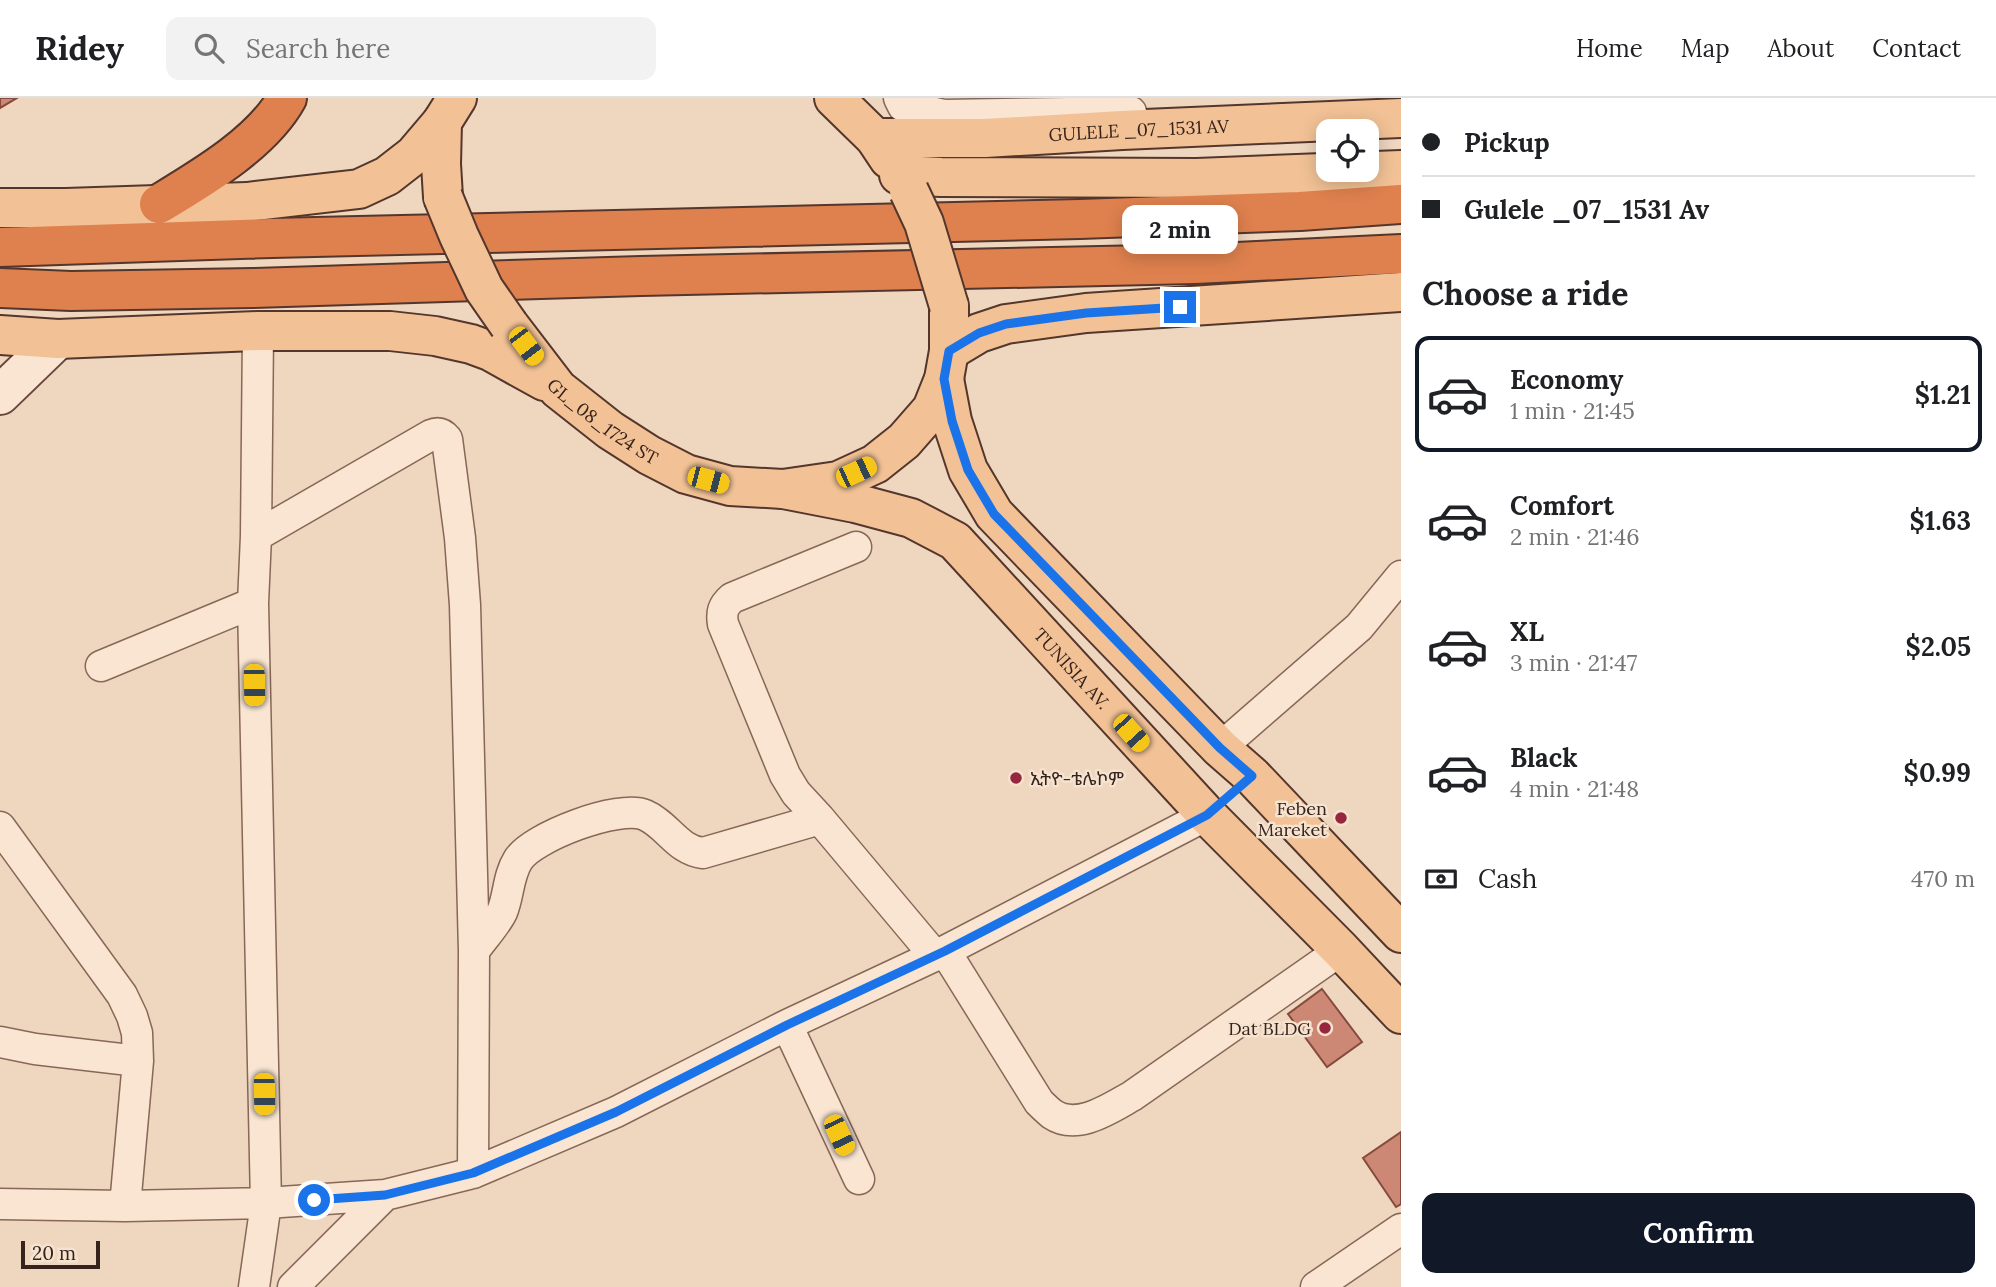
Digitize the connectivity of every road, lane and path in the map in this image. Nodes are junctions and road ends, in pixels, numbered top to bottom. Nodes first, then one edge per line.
1 (287, 98) edge
2 (834, 98) edge
3 (899, 98) edge
4 (1401, 100) edge
5 (450, 110) edge
6 (1401, 118) edge
7 (875, 138) junction
8 (1401, 170) edge
9 (904, 183) junction
10 (0, 195) edge
11 (159, 204) junction
12 (1401, 204) edge
13 (0, 208) edge
14 (66, 208) junction
15 (0, 247) edge
16 (1401, 254) edge
17 (0, 288) edge
18 (1401, 292) edge
19 (258, 331) junction
20 (0, 335) edge
21 (58, 339) junction
22 (946, 365) junction
23 (558, 389) junction
24 (0, 395) edge
25 (783, 489) junction
26 (256, 537) junction
27 (856, 547) dead end
28 (1401, 576) edge
29 (253, 603) junction
30 (101, 666) dead end
31 (1220, 748) junction
32 (1252, 776) junction
33 (1207, 815) junction
34 (820, 819) junction
35 (0, 827) edge
36 (1401, 933) edge
37 (1340, 950) junction
38 (474, 951) junction
39 (940, 954) junction
40 (1401, 1014) edge
41 (787, 1025) junction
42 (0, 1042) edge
43 (138, 1061) junction
44 (473, 1173) junction
45 (859, 1179) dead end
46 (385, 1195) junction
47 (266, 1203) junction
48 (0, 1204) edge
49 (125, 1206) junction
50 (1401, 1229) edge
51 (254, 1287) edge
52 (293, 1287) edge
53 (1317, 1287) edge

1 - 11 highway
2 - 7 main road, GL_08_1724 ST
3 - 4 street, GULELE _07_1531 AV
5 - 11 main road
5 - 23 main road, GL_08_1724 ST, bridge
6 - 7 main road, GULELE _07_1531 AV
7 - 9 main road, GL_08_1724 ST
8 - 9 main road
9 - 22 main road, GL_08_1724 ST, bridge
10 - 14 main road
11 - 14 main road
12 - 15 highway
13 - 14 main road
16 - 17 highway
18 - 22 main road
19 - 21 main road
19 - 23 main road
19 - 26 street
20 - 21 main road
21 - 24 main road
22 - 25 main road, GL_08_1724 ST
22 - 31 main road
23 - 25 main road, GL_08_1724 ST
25 - 33 main road, TUNISIA AV.
26 - 29 street
26 - 38 street
27 - 34 street
28 - 31 street
29 - 30 street
29 - 47 street
31 - 32 main road
32 - 33 main road
32 - 36 main road
33 - 37 main road, TUNISIA AV.
33 - 39 street
34 - 38 street
34 - 39 street
35 - 43 street
37 - 39 street
37 - 40 main road, TUNISIA AV.
38 - 44 street
39 - 41 street
41 - 44 street
41 - 45 street
42 - 43 street
43 - 49 street
44 - 46 street
46 - 47 street
46 - 52 street
47 - 49 street
47 - 51 street
48 - 49 street
50 - 53 street

